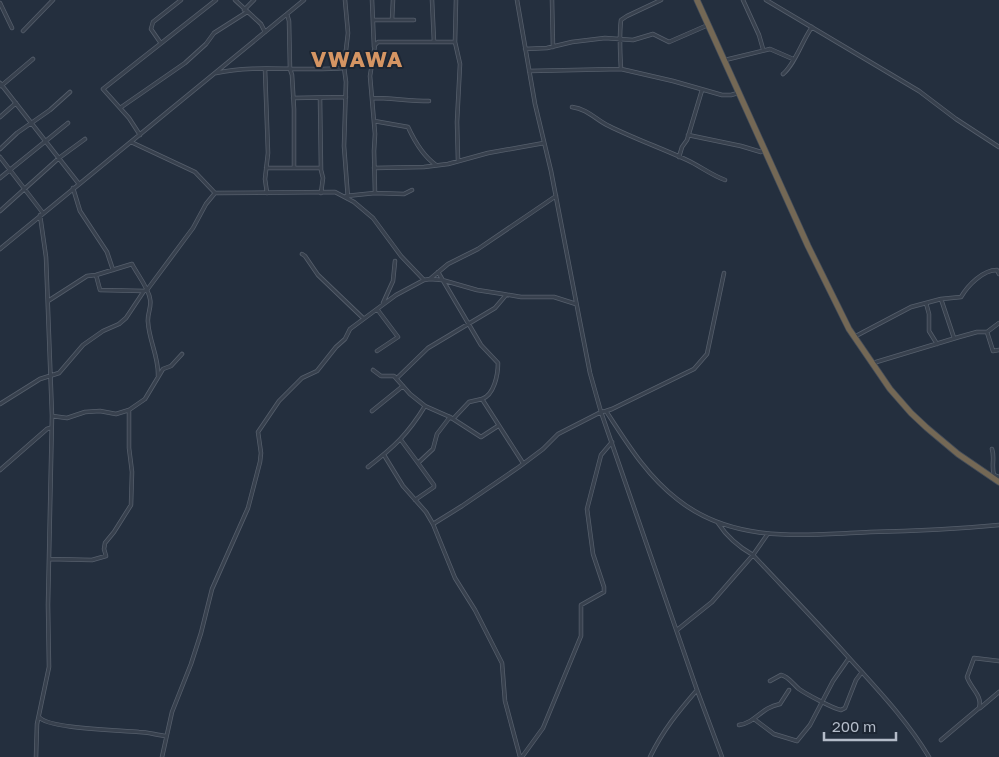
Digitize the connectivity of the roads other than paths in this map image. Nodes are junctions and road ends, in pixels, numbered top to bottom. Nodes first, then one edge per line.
1 (53, 0) edge
2 (181, 0) edge
3 (216, 0) edge
4 (236, 0) edge
5 (254, 0) edge
6 (304, 0) edge
7 (345, 0) edge
8 (372, 0) edge
9 (393, 0) edge
10 (432, 0) edge
11 (456, 0) edge
12 (517, 0) edge
13 (552, 0) edge
14 (661, 0) edge
15 (697, 0) edge
16 (743, 0) edge
17 (766, 0) edge
18 (0, 3) edge
19 (246, 11) junction
20 (287, 14) junction
21 (373, 20) junction
22 (392, 20) junction
23 (414, 20) dead end
24 (708, 25) junction
25 (812, 27) junction
26 (12, 28) dead end
27 (23, 31) dead end
28 (265, 32) junction
29 (619, 38) junction
30 (160, 42) junction
31 (434, 42) junction
32 (456, 42) junction
33 (553, 47) junction
34 (374, 48) junction
35 (525, 49) junction
36 (763, 49) junction
37 (34, 59) dead end
38 (793, 59) junction
39 (724, 60) junction
40 (344, 68) junction
41 (621, 69) junction
42 (264, 70) junction
43 (290, 70) junction
44 (529, 71) junction
45 (215, 73) junction
46 (783, 74) dead end
47 (0, 85) edge
48 (702, 90) junction
49 (70, 92) dead end
50 (739, 93) junction
51 (346, 97) junction
52 (293, 98) junction
53 (320, 98) junction
54 (372, 98) junction
55 (428, 100) dead end
56 (16, 104) junction
57 (572, 107) dead end
58 (120, 108) junction
59 (0, 116) edge
60 (374, 121) junction
61 (31, 122) junction
62 (68, 123) dead end
63 (140, 135) junction
64 (688, 135) junction
65 (86, 139) dead end
66 (46, 140) junction
67 (131, 142) junction
68 (544, 143) junction
69 (999, 147) edge
70 (0, 149) edge
71 (764, 149) junction
72 (0, 157) edge
73 (680, 157) junction
74 (59, 158) junction
75 (458, 161) junction
76 (437, 166) junction
77 (266, 168) junction
78 (294, 168) junction
79 (321, 168) junction
80 (374, 168) junction
81 (10, 171) junction
82 (0, 178) edge
83 (725, 180) dead end
84 (79, 184) junction
85 (73, 188) junction
86 (24, 189) junction
87 (412, 190) dead end
88 (214, 193) junction
89 (321, 193) junction
90 (375, 193) junction
91 (266, 194) junction
92 (556, 196) junction
93 (346, 197) junction
94 (0, 210) edge
95 (42, 214) junction
96 (0, 249) edge
97 (302, 254) dead end
98 (395, 261) dead end
99 (113, 270) junction
100 (438, 272) junction
101 (724, 273) dead end
102 (999, 274) edge
103 (96, 275) junction
104 (430, 279) junction
105 (424, 280) junction
106 (442, 280) junction
107 (145, 291) junction
108 (506, 295) junction
109 (941, 299) junction
110 (47, 302) junction
111 (576, 304) junction
112 (926, 304) junction
113 (382, 305) junction
114 (377, 309) junction
115 (363, 318) junction
116 (999, 323) edge
117 (469, 324) junction
118 (987, 332) junction
119 (854, 337) junction
120 (954, 338) junction
121 (937, 344) junction
122 (999, 350) edge
123 (377, 352) dead end
124 (182, 354) dead end
125 (872, 363) junction
126 (373, 370) dead end
127 (50, 376) junction
128 (158, 376) junction
129 (397, 378) junction
130 (402, 386) junction
131 (482, 400) junction
132 (0, 404) edge
133 (425, 406) junction
134 (129, 410) junction
135 (372, 411) dead end
136 (604, 411) junction
137 (52, 416) junction
138 (451, 418) junction
139 (498, 426) junction
140 (50, 428) junction
141 (401, 440) junction
142 (612, 442) junction
143 (992, 449) dead end
144 (384, 455) junction
145 (418, 463) junction
146 (523, 463) junction
147 (368, 467) dead end
148 (1, 468) edge
149 (999, 477) edge
150 (999, 482) edge
151 (415, 500) junction
152 (718, 522) junction
153 (433, 524) junction
154 (999, 525) edge
155 (767, 534) junction
156 (753, 556) junction
157 (49, 559) junction
158 (677, 630) junction
159 (849, 658) junction
160 (999, 661) edge
161 (862, 672) junction
162 (770, 681) dead end
163 (697, 690) junction
164 (789, 690) dead end
165 (999, 692) edge
166 (822, 701) junction
167 (979, 708) junction
168 (39, 717) junction
169 (754, 719) junction
170 (740, 725) dead end
171 (166, 736) junction
172 (941, 740) dead end
173 (36, 757) edge
174 (162, 757) edge
175 (521, 757) edge
176 (650, 757) edge
177 (722, 757) edge
178 (929, 757) edge

1 - 27 street
2 - 30 street
3 - 30 street
4 - 19 street
5 - 19 street
6 - 20 street
7 - 40 street
8 - 21 street
9 - 22 street
10 - 31 street
11 - 32 street
12 - 35 street
13 - 33 street
14 - 29 street
15 - 24 highway
16 - 36 street
17 - 25 street
18 - 26 street
19 - 28 street
19 - 58 street
20 - 28 street
20 - 43 street
21 - 22 street
21 - 34 street
22 - 23 street
24 - 29 street
24 - 39 highway
25 - 38 street
25 - 69 street
28 - 45 street
29 - 33 street
29 - 41 street
30 - 58 street
31 - 32 street
31 - 34 street
32 - 75 street
33 - 35 street
34 - 54 street
35 - 44 street
36 - 38 street
36 - 39 street
37 - 47 street
38 - 46 street
39 - 50 highway
40 - 43 street
40 - 51 street
41 - 44 street
41 - 48 street
42 - 43 street
42 - 45 street
42 - 77 street
43 - 52 street
44 - 68 street
45 - 63 street
47 - 56 street
48 - 50 street
48 - 64 street
49 - 61 street
50 - 71 highway
51 - 53 street
51 - 93 street
52 - 53 street
52 - 78 street
53 - 79 street
54 - 55 street
54 - 60 street
56 - 59 street
56 - 61 street
57 - 73 street
58 - 63 street
60 - 76 street
60 - 80 street
61 - 66 street
61 - 70 street
62 - 66 street
63 - 67 street
64 - 71 street
64 - 73 street
65 - 74 street
66 - 74 street
66 - 81 street
67 - 84 street
67 - 88 street
68 - 75 street
68 - 92 street
71 - 119 highway
72 - 81 street
73 - 83 street
74 - 84 street
74 - 86 street
75 - 76 street
76 - 80 street
77 - 78 street
77 - 91 street
78 - 79 street
79 - 89 street
80 - 90 street
81 - 82 street
81 - 86 street
84 - 85 street
85 - 95 street
85 - 99 street
86 - 94 street
86 - 95 street
87 - 90 street
88 - 91 street
88 - 107 street
89 - 91 street
89 - 93 street
90 - 93 street
92 - 100 street
92 - 111 street
93 - 105 street
95 - 96 street
95 - 110 street
97 - 115 street
98 - 113 street
99 - 103 street
99 - 107 street
100 - 104 street
100 - 106 street
101 - 136 street
102 - 109 street
103 - 107 street
103 - 110 street
104 - 105 street
104 - 106 street
105 - 113 street
106 - 108 street
106 - 117 street
107 - 127 street
107 - 128 street
108 - 111 street
108 - 117 street
109 - 112 street
109 - 120 street
110 - 127 street
111 - 136 street
112 - 119 street
112 - 121 street
113 - 114 street
114 - 115 street
114 - 123 street
115 - 171 street
116 - 118 street
117 - 129 street
117 - 131 street
118 - 120 street
118 - 122 street
119 - 125 highway
120 - 121 street
121 - 125 street
124 - 128 street
125 - 150 highway
126 - 129 street
127 - 132 street
127 - 137 street
128 - 134 street
129 - 130 street
130 - 133 street
130 - 135 street
131 - 138 street
131 - 139 street
133 - 138 street
133 - 141 street
134 - 137 street
134 - 157 street
136 - 142 street
136 - 146 street
136 - 152 street
137 - 140 street
138 - 139 street
138 - 145 street
139 - 146 street
140 - 148 street
140 - 157 street
141 - 144 street
141 - 145 street
142 - 158 street
142 - 175 street
143 - 149 street
144 - 147 street
144 - 151 street
145 - 151 street
146 - 153 street
151 - 153 street
152 - 155 street
152 - 156 street
153 - 175 street
154 - 155 street
155 - 156 street
156 - 158 street
156 - 159 street
157 - 168 street
158 - 163 street
159 - 161 street
159 - 166 street
160 - 167 street
161 - 166 street
161 - 178 street
162 - 166 street
163 - 176 street
163 - 177 street
164 - 169 street
165 - 167 street
166 - 169 street
167 - 172 street
168 - 171 street
168 - 173 street
169 - 170 street
171 - 174 street

